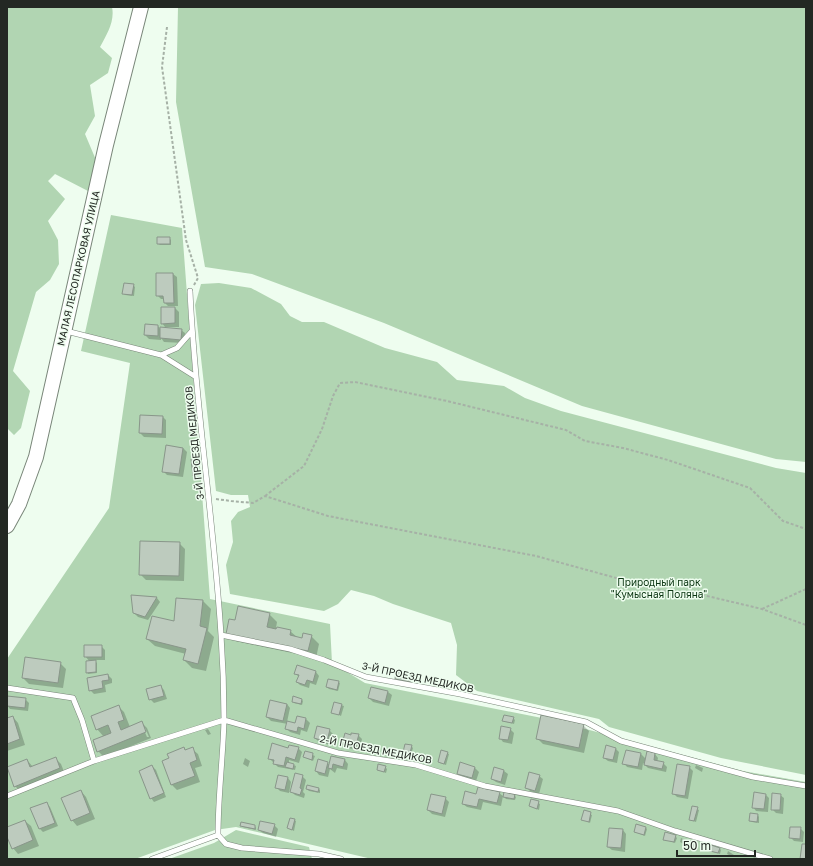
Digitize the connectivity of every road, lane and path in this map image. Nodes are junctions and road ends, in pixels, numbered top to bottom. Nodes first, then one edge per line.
1 (141, 7) edge
2 (167, 27) dead end
3 (190, 291) joint
4 (64, 331) junction
5 (192, 331) junction
6 (162, 355) junction
7 (196, 377) junction
8 (265, 496) junction
9 (209, 498) junction
10 (8, 523) edge
11 (806, 529) edge
12 (806, 589) edge
13 (762, 609) junction
14 (806, 626) edge
15 (221, 635) junction
16 (7, 688) edge
17 (224, 720) junction
18 (94, 761) junction
19 (806, 786) edge
20 (7, 796) edge
21 (218, 835) junction
22 (152, 859) edge
23 (341, 859) edge
24 (770, 859) edge

1 - 4 street, МАЛАЯ ЛЕСОПАРКОВАЯ УЛИЦА
2 - 3 path
3 - 5 lane, 3-Й ПРОЕЗД МЕДИКОВ
4 - 6 lane
4 - 10 street, МАЛАЯ ЛЕСОПАРКОВАЯ УЛИЦА
5 - 6 lane
5 - 7 lane, 3-Й ПРОЕЗД МЕДИКОВ
6 - 7 lane
7 - 9 lane, 3-Й ПРОЕЗД МЕДИКОВ
8 - 9 path
8 - 11 path
8 - 13 path
9 - 15 lane, 3-Й ПРОЕЗД МЕДИКОВ
12 - 13 path
13 - 14 path
15 - 17 lane
15 - 19 lane, 3-Й ПРОЕЗД МЕДИКОВ
16 - 18 lane
17 - 18 lane
17 - 21 lane
17 - 24 lane, 2-Й ПРОЕЗД МЕДИКОВ
18 - 20 lane
21 - 22 lane
21 - 23 lane

